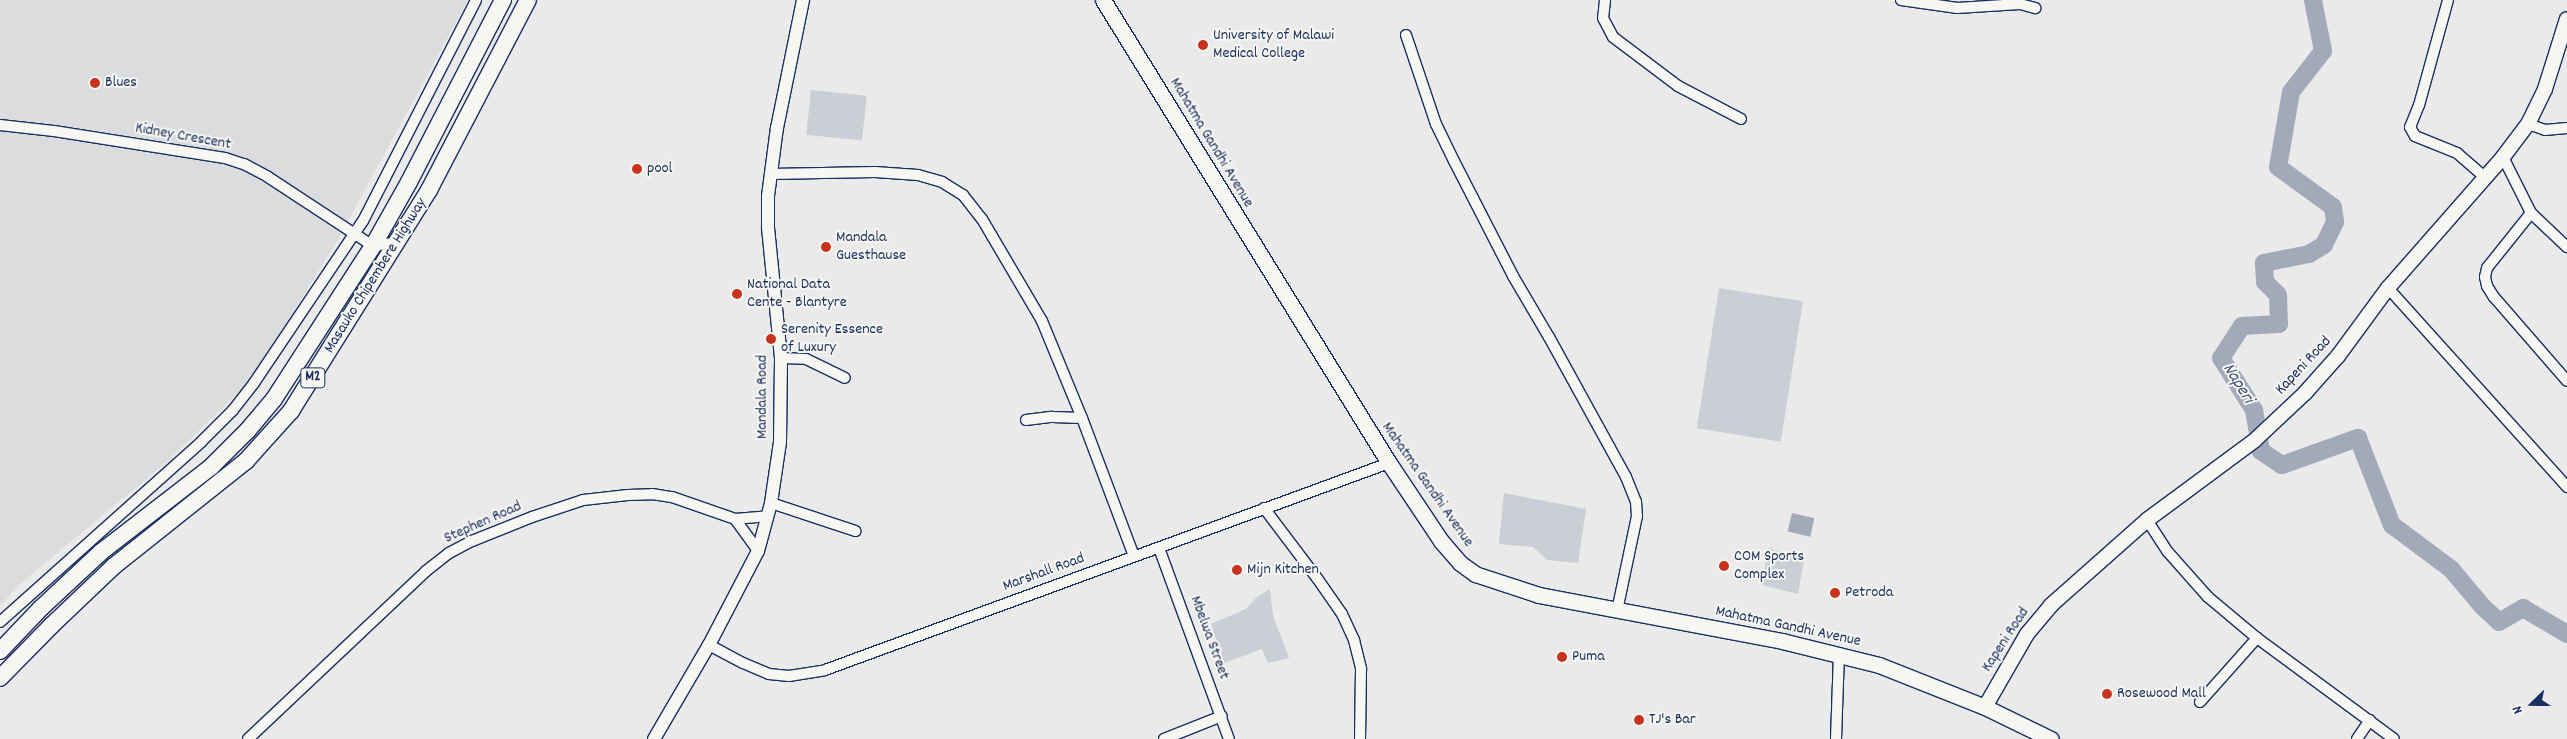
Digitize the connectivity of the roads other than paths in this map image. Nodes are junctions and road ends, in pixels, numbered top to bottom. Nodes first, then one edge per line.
1 (476, 0) edge
2 (503, 0) edge
3 (528, 0) edge
4 (803, 0) edge
5 (1103, 0) edge
6 (1604, 0) edge
7 (1901, 0) edge
8 (2448, 0) edge
9 (2035, 8) dead end
10 (2567, 19) edge
11 (1406, 35) dead end
12 (2563, 46) edge
13 (1741, 120) dead end
14 (2528, 124) junction
15 (0, 125) edge
16 (2567, 128) edge
17 (2503, 157) junction
18 (770, 174) junction
19 (2485, 177) junction
20 (2531, 213) junction
21 (354, 234) junction
22 (398, 242) junction
23 (372, 246) junction
24 (2567, 247) edge
25 (2388, 288) junction
26 (780, 358) junction
27 (845, 378) dead end
28 (2567, 381) edge
29 (1082, 418) junction
30 (1026, 420) dead end
31 (1389, 463) junction
32 (2567, 487) edge
33 (771, 503) junction
34 (1264, 508) junction
35 (768, 516) junction
36 (735, 519) junction
37 (2147, 520) junction
38 (855, 530) dead end
39 (1159, 548) junction
40 (758, 551) junction
41 (1134, 556) junction
42 (1617, 611) junction
43 (0, 622) edge
44 (2257, 638) junction
45 (709, 645) junction
46 (0, 651) edge
47 (1839, 653) junction
48 (0, 678) edge
49 (2200, 702) dead end
50 (1985, 707) junction
51 (1222, 716) junction
52 (2370, 720) junction
53 (248, 739) edge
54 (654, 739) edge
55 (1164, 739) edge
56 (1229, 739) edge
57 (1360, 739) edge
58 (1836, 739) edge
59 (2050, 739) edge
60 (2357, 739) edge
61 (2394, 739) edge

1 - 21 street
2 - 23 highway, Masauko Chipembere Highway / M2
3 - 22 highway, Masauko Chipembere Highway / M2
4 - 18 street, Mandala Road
5 - 31 main road, Mahatma Gandhi Avenue
6 - 13 street
7 - 9 street
8 - 19 street
10 - 12 main road, Kapeni Road
11 - 42 street
12 - 14 main road, Kapeni Road
14 - 16 street
14 - 17 main road, Kapeni Road
15 - 21 street, Kidney Crescent
17 - 19 main road, Kapeni Road
17 - 20 street
18 - 26 street, Mandala Road
18 - 29 street
19 - 25 main road, Kapeni Road
20 - 24 street
20 - 28 street
21 - 23 street, Kidney Crescent
21 - 43 street
22 - 23 street
22 - 48 highway, Masauko Chipembere Highway / M2
23 - 46 highway, Masauko Chipembere Highway / M2
25 - 32 street
25 - 37 main road, Kapeni Road
26 - 27 street
26 - 33 street, Mandala Road
29 - 30 street
29 - 41 street
31 - 34 street, Marshall Road
31 - 42 main road, Mahatma Gandhi Avenue
33 - 35 street, Mandala Road
33 - 38 street
34 - 39 street, Marshall Road
34 - 57 street
35 - 36 street, Stephen Road
35 - 40 street, Mandala Road
36 - 40 street
36 - 53 street, Stephen Road
37 - 44 street
37 - 50 main road, Kapeni Road
39 - 41 street, Marshall Road
39 - 51 street, Mbelwa Street
40 - 45 street, Mandala Road
41 - 45 street, Marshall Road
42 - 47 main road, Mahatma Gandhi Avenue
44 - 49 street
44 - 52 street
45 - 54 street, Mandala Road
47 - 50 main road, Mahatma Gandhi Avenue
47 - 58 street
50 - 59 main road, Mahatma Gandhi Avenue
51 - 55 street
51 - 56 street, Mbelwa Street
52 - 60 street
52 - 61 street

